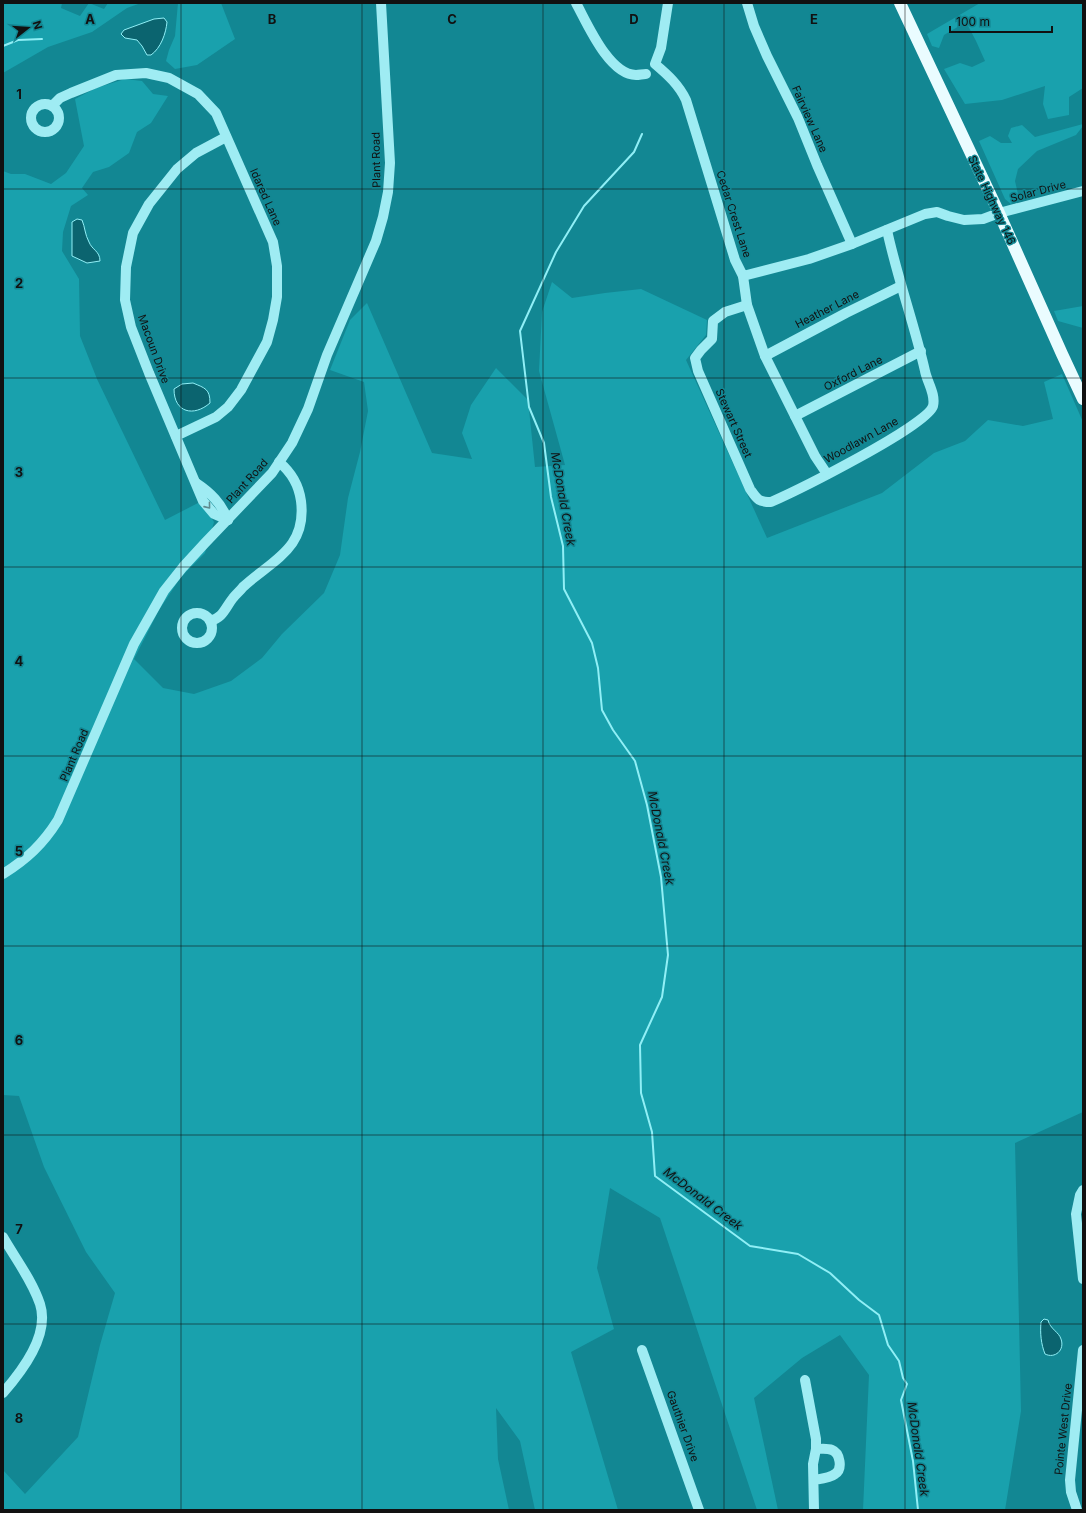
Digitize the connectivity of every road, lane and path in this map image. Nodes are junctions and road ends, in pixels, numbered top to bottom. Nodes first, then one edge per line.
1 (381, 3) edge
2 (576, 3) edge
3 (668, 3) edge
4 (747, 3) edge
5 (900, 3) edge
6 (646, 74) dead end
7 (52, 106) dead end
8 (226, 137) junction
9 (1083, 191) edge
10 (999, 214) junction
11 (887, 230) junction
12 (852, 244) junction
13 (743, 276) junction
14 (901, 286) junction
15 (747, 305) junction
16 (921, 351) junction
17 (765, 356) junction
18 (1083, 399) edge
19 (795, 416) junction
20 (176, 436) junction
21 (279, 462) junction
22 (827, 474) junction
23 (228, 520) junction
24 (210, 620) dead end
25 (3, 874) edge
26 (1083, 1190) edge
27 (3, 1237) edge
28 (1083, 1279) edge
29 (642, 1350) dead end
30 (1083, 1350) edge
31 (1082, 1377) edge
32 (805, 1380) dead end
33 (3, 1393) edge
34 (816, 1449) junction
35 (814, 1480) junction
36 (699, 1510) edge
37 (814, 1510) edge
38 (1077, 1510) edge

1 - 21 street, Plant Road
2 - 6 street
3 - 13 street, Cedar Crest Lane
4 - 12 street, Fairview Lane
5 - 10 main road, State Highway 146
7 - 8 street, Idared Lane
8 - 20 street, Macoun Drive
8 - 20 street, Idared Lane
9 - 10 street, Solar Drive
10 - 11 street, Cedar Crest Lane
10 - 18 main road, State Highway 146
11 - 12 street, Cedar Crest Lane
11 - 14 street, Woodlawn Lane
12 - 13 street, Cedar Crest Lane
13 - 15 street, Woodlawn Lane
14 - 16 street, Woodlawn Lane
14 - 17 street, Heather Lane
15 - 17 street, Woodlawn Lane
15 - 22 street, Stewart Street
16 - 19 street, Oxford Lane
16 - 22 street, Woodlawn Lane
17 - 19 street, Woodlawn Lane
19 - 22 street, Woodlawn Lane
20 - 23 street, Macoun Drive
21 - 23 street, Plant Road
21 - 24 street
23 - 25 street, Plant Road
26 - 28 street
27 - 33 street
29 - 36 street, Gauthier Drive
30 - 31 street, Pointe West Drive
31 - 38 street, Pointe West Drive
32 - 34 street
34 - 35 street
34 - 35 street
35 - 37 street

